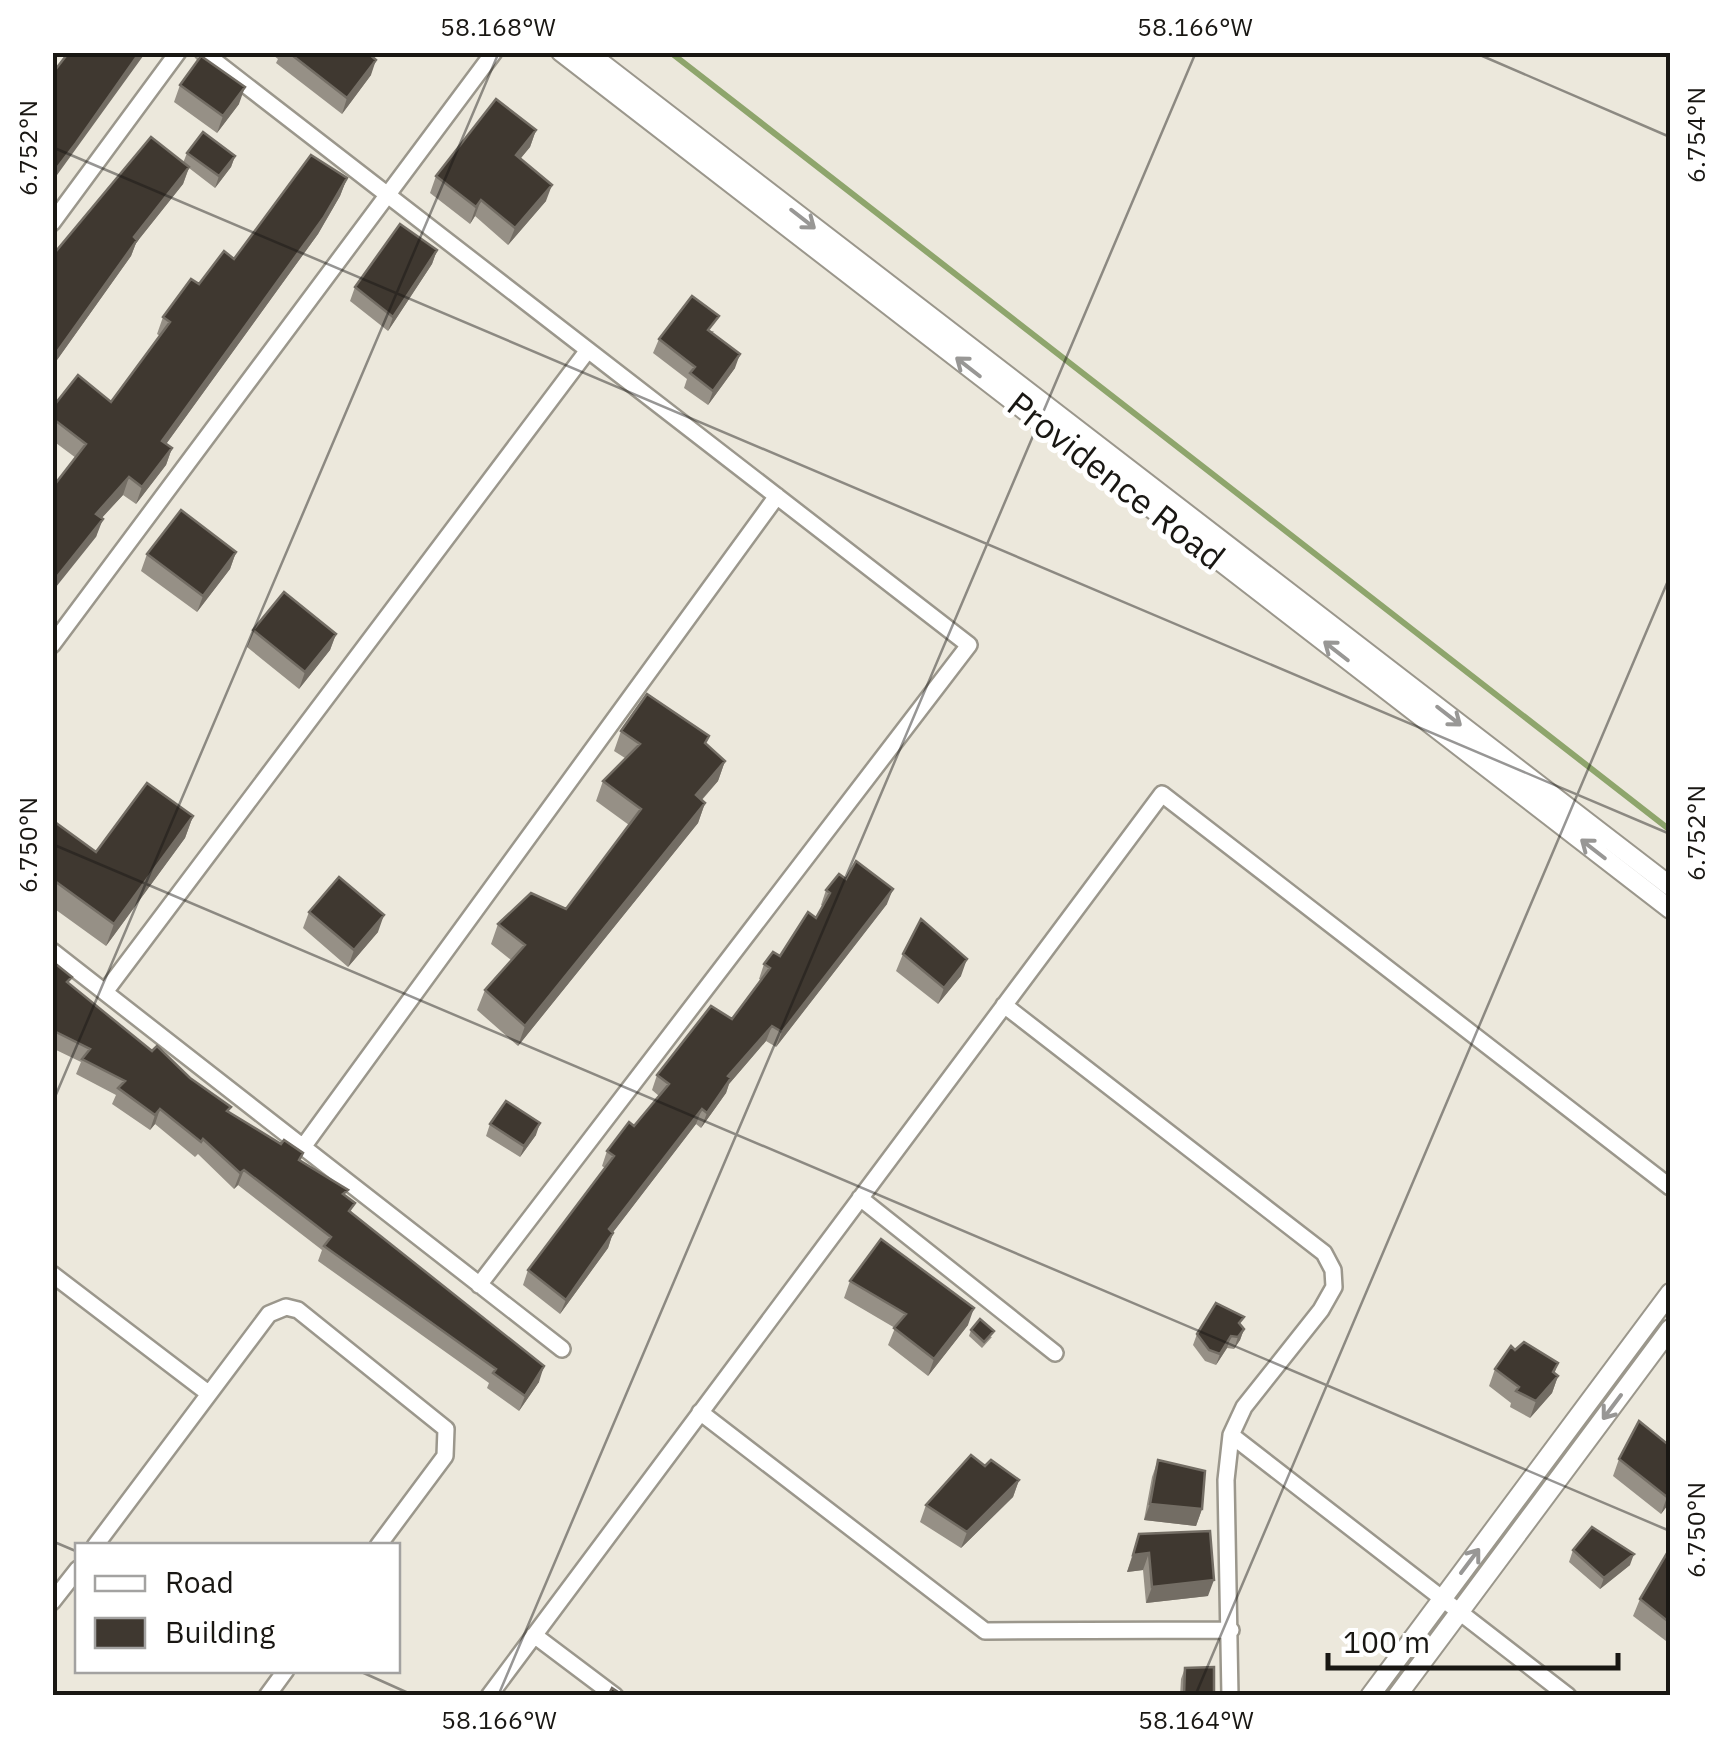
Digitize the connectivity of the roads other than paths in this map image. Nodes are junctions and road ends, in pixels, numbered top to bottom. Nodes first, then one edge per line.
1 (178, 52) edge
2 (203, 52) edge
3 (494, 52) edge
4 (561, 52) edge
5 (587, 52) edge
6 (388, 195) junction
7 (52, 223) edge
8 (588, 350) junction
9 (776, 496) junction
10 (52, 645) edge
11 (1670, 886) edge
12 (1670, 909) edge
13 (52, 951) edge
14 (105, 992) junction
15 (1004, 1006) junction
16 (303, 1147) junction
17 (1670, 1187) edge
18 (860, 1198) junction
19 (52, 1274) edge
20 (479, 1284) junction
21 (1670, 1293) edge
22 (1670, 1329) edge
23 (562, 1350) dead end
24 (1055, 1353) dead end
25 (208, 1393) junction
26 (700, 1412) junction
27 (1231, 1435) junction
28 (97, 1543) edge
29 (380, 1543) edge
30 (75, 1573) edge
31 (1442, 1599) junction
32 (52, 1602) edge
33 (1459, 1612) junction
34 (1231, 1630) junction
35 (534, 1635) junction
36 (284, 1673) edge
37 (267, 1696) edge
38 (489, 1696) edge
39 (615, 1696) edge
40 (1230, 1696) edge
41 (1370, 1696) edge
42 (1397, 1696) edge
43 (1568, 1696) edge

1 - 7 street
2 - 6 street
3 - 6 street
12 -> 4 street, Providence Road
5 -> 11 street, Providence Road
6 - 8 street
6 - 10 street
8 - 9 street
8 - 14 street
9 - 16 street
9 - 20 street
13 - 14 street
14 - 16 street
15 - 17 street
15 - 18 street
15 - 27 street
16 - 20 street
18 - 24 street
18 - 26 street
19 - 25 street
20 - 23 street
31 -> 21 street
22 -> 33 street
25 - 28 street
25 - 29 street
26 - 34 street
26 - 35 street
27 - 31 street
27 - 34 street
30 - 32 street
31 - 33 street
31 - 41 street
33 - 42 street
33 - 43 street
34 - 40 street
35 - 38 street
35 - 39 street
36 - 37 street

